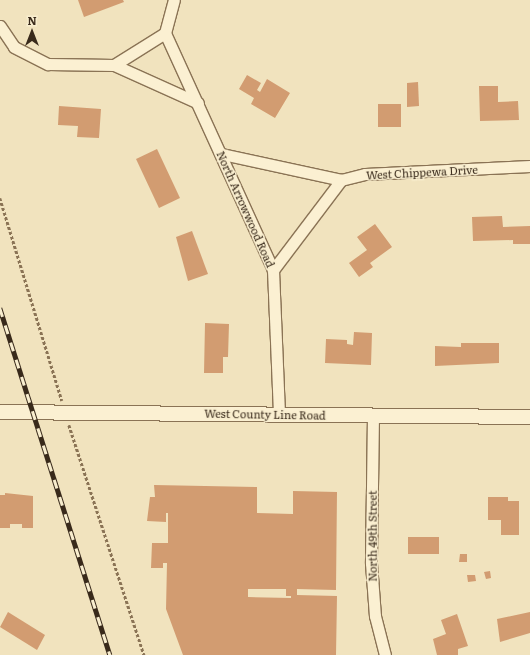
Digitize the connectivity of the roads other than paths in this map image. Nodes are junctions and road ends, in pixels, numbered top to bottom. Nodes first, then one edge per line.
1 (174, 0) edge
2 (0, 26) edge
3 (165, 33) junction
4 (114, 66) junction
5 (198, 103) junction
6 (222, 154) junction
7 (530, 166) edge
8 (341, 180) junction
9 (273, 270) junction
10 (0, 412) edge
11 (279, 415) junction
12 (373, 415) junction
13 (530, 417) edge
14 (385, 655) edge

1 - 3 street
2 - 4 street
3 - 4 street
3 - 5 street, North Arrowwood Road
4 - 5 street
5 - 6 street, North Arrowwood Road
6 - 8 street, West Chippewa Drive
6 - 9 street, North Arrowwood Road
7 - 8 street, West Chippewa Drive
8 - 9 street
9 - 11 street, North Arrowwood Road
10 - 11 street, West County Line Road
11 - 12 street, West County Line Road
12 - 13 street, West County Line Road
12 - 14 street, North 49th Street

